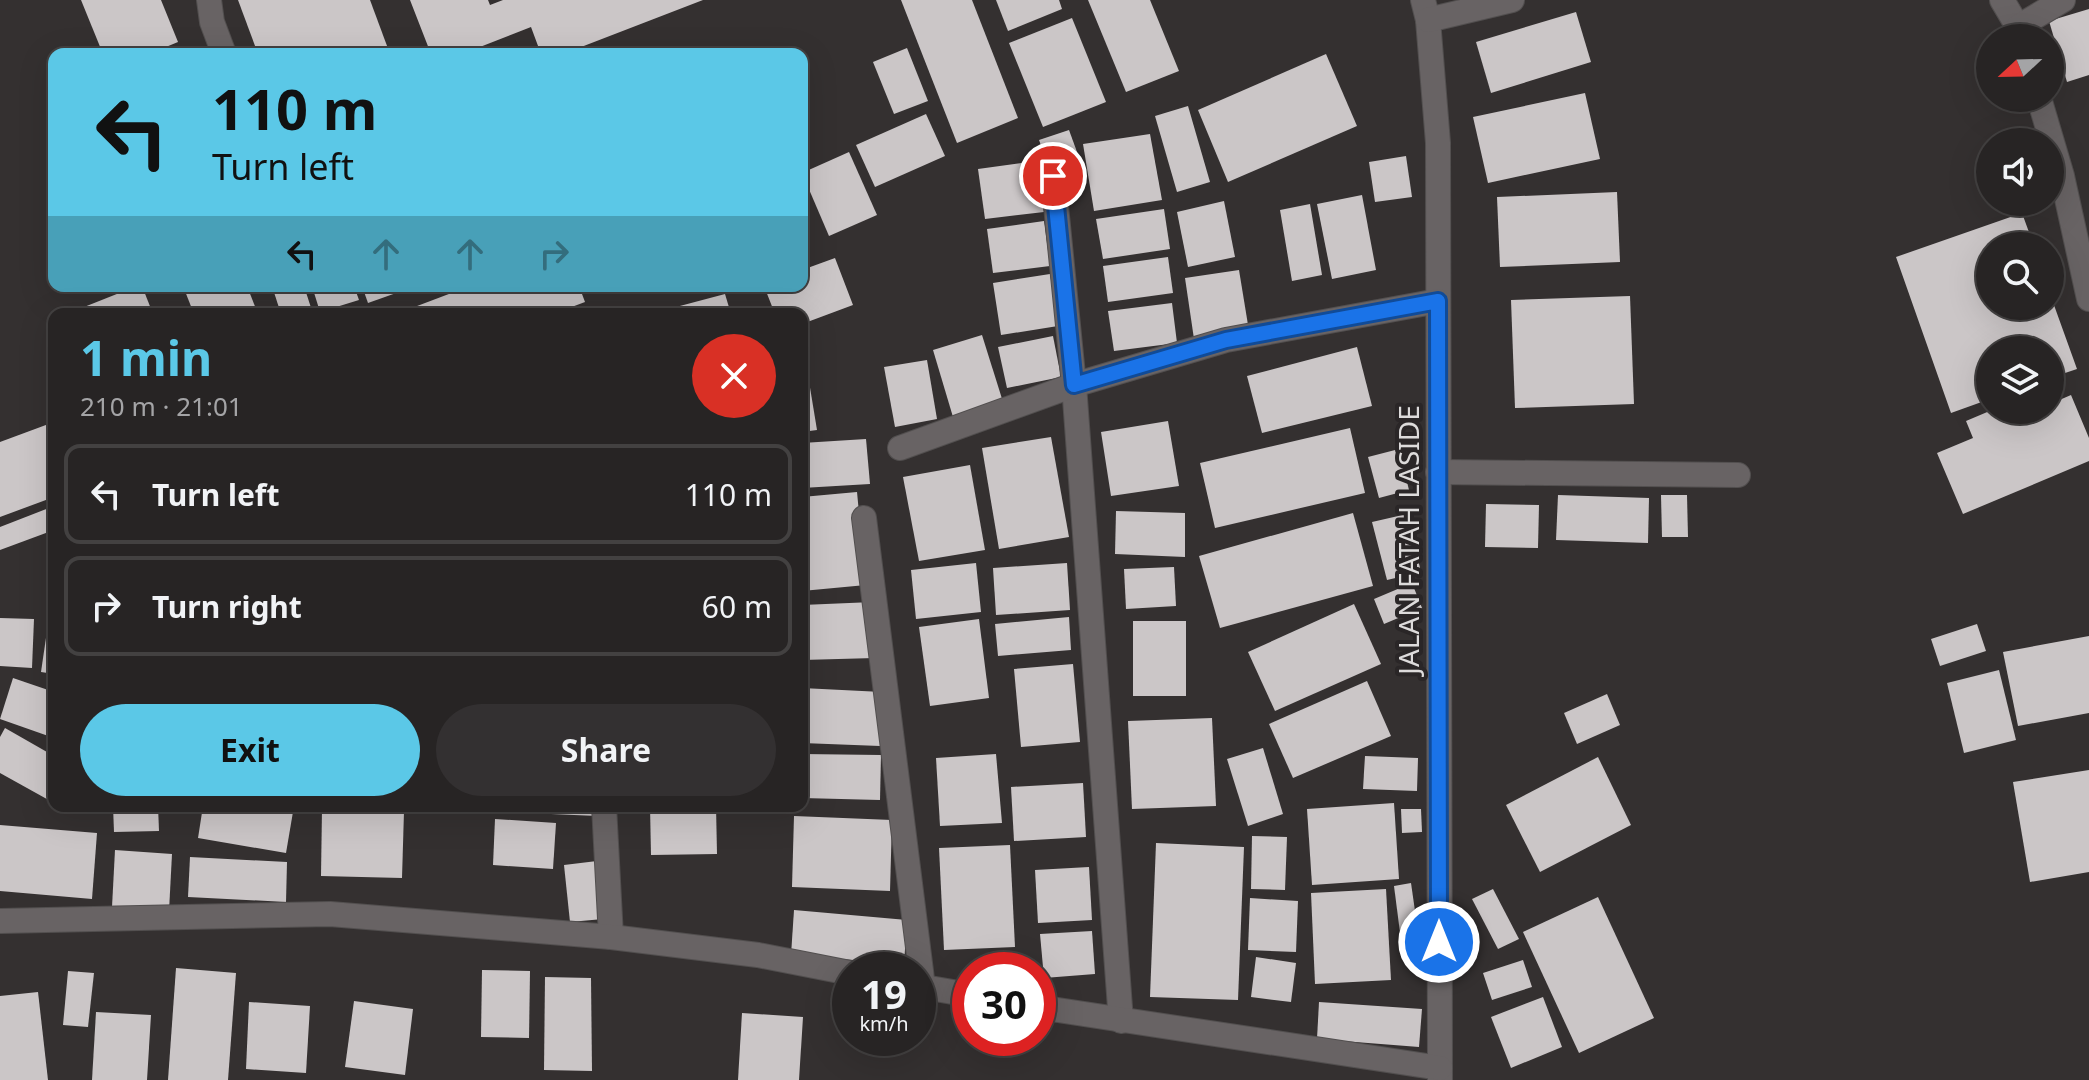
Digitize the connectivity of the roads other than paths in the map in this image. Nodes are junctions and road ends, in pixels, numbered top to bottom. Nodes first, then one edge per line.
1 (209, 0) edge
2 (1512, 0) edge
3 (2002, 0) edge
4 (2063, 0) edge
5 (1426, 10) edge
6 (2015, 24) edge
7 (2030, 24) edge
8 (222, 48) edge
9 (2043, 112) edge
10 (1053, 176) dead end
11 (2089, 299) edge
12 (1438, 301) junction
13 (1074, 385) junction
14 (900, 448) dead end
15 (1438, 472) junction
16 (1738, 475) dead end
17 (864, 518) dead end
18 (604, 812) edge
19 (0, 921) edge
20 (611, 937) junction
21 (917, 952) edge
22 (832, 969) edge
23 (1056, 1010) edge
24 (1121, 1021) junction
25 (1440, 1074) edge

1 - 8 street
2 - 5 street
3 - 6 street
4 - 7 street
5 - 12 street, JALAN FATAH LASIDE
9 - 11 street
10 - 13 street
12 - 13 street
12 - 15 street, JALAN FATAH LASIDE
13 - 14 street
13 - 24 street
15 - 16 street
15 - 25 street, JALAN FATAH LASIDE
17 - 21 street
18 - 20 street
19 - 20 street
20 - 22 street
23 - 24 street
24 - 25 street

